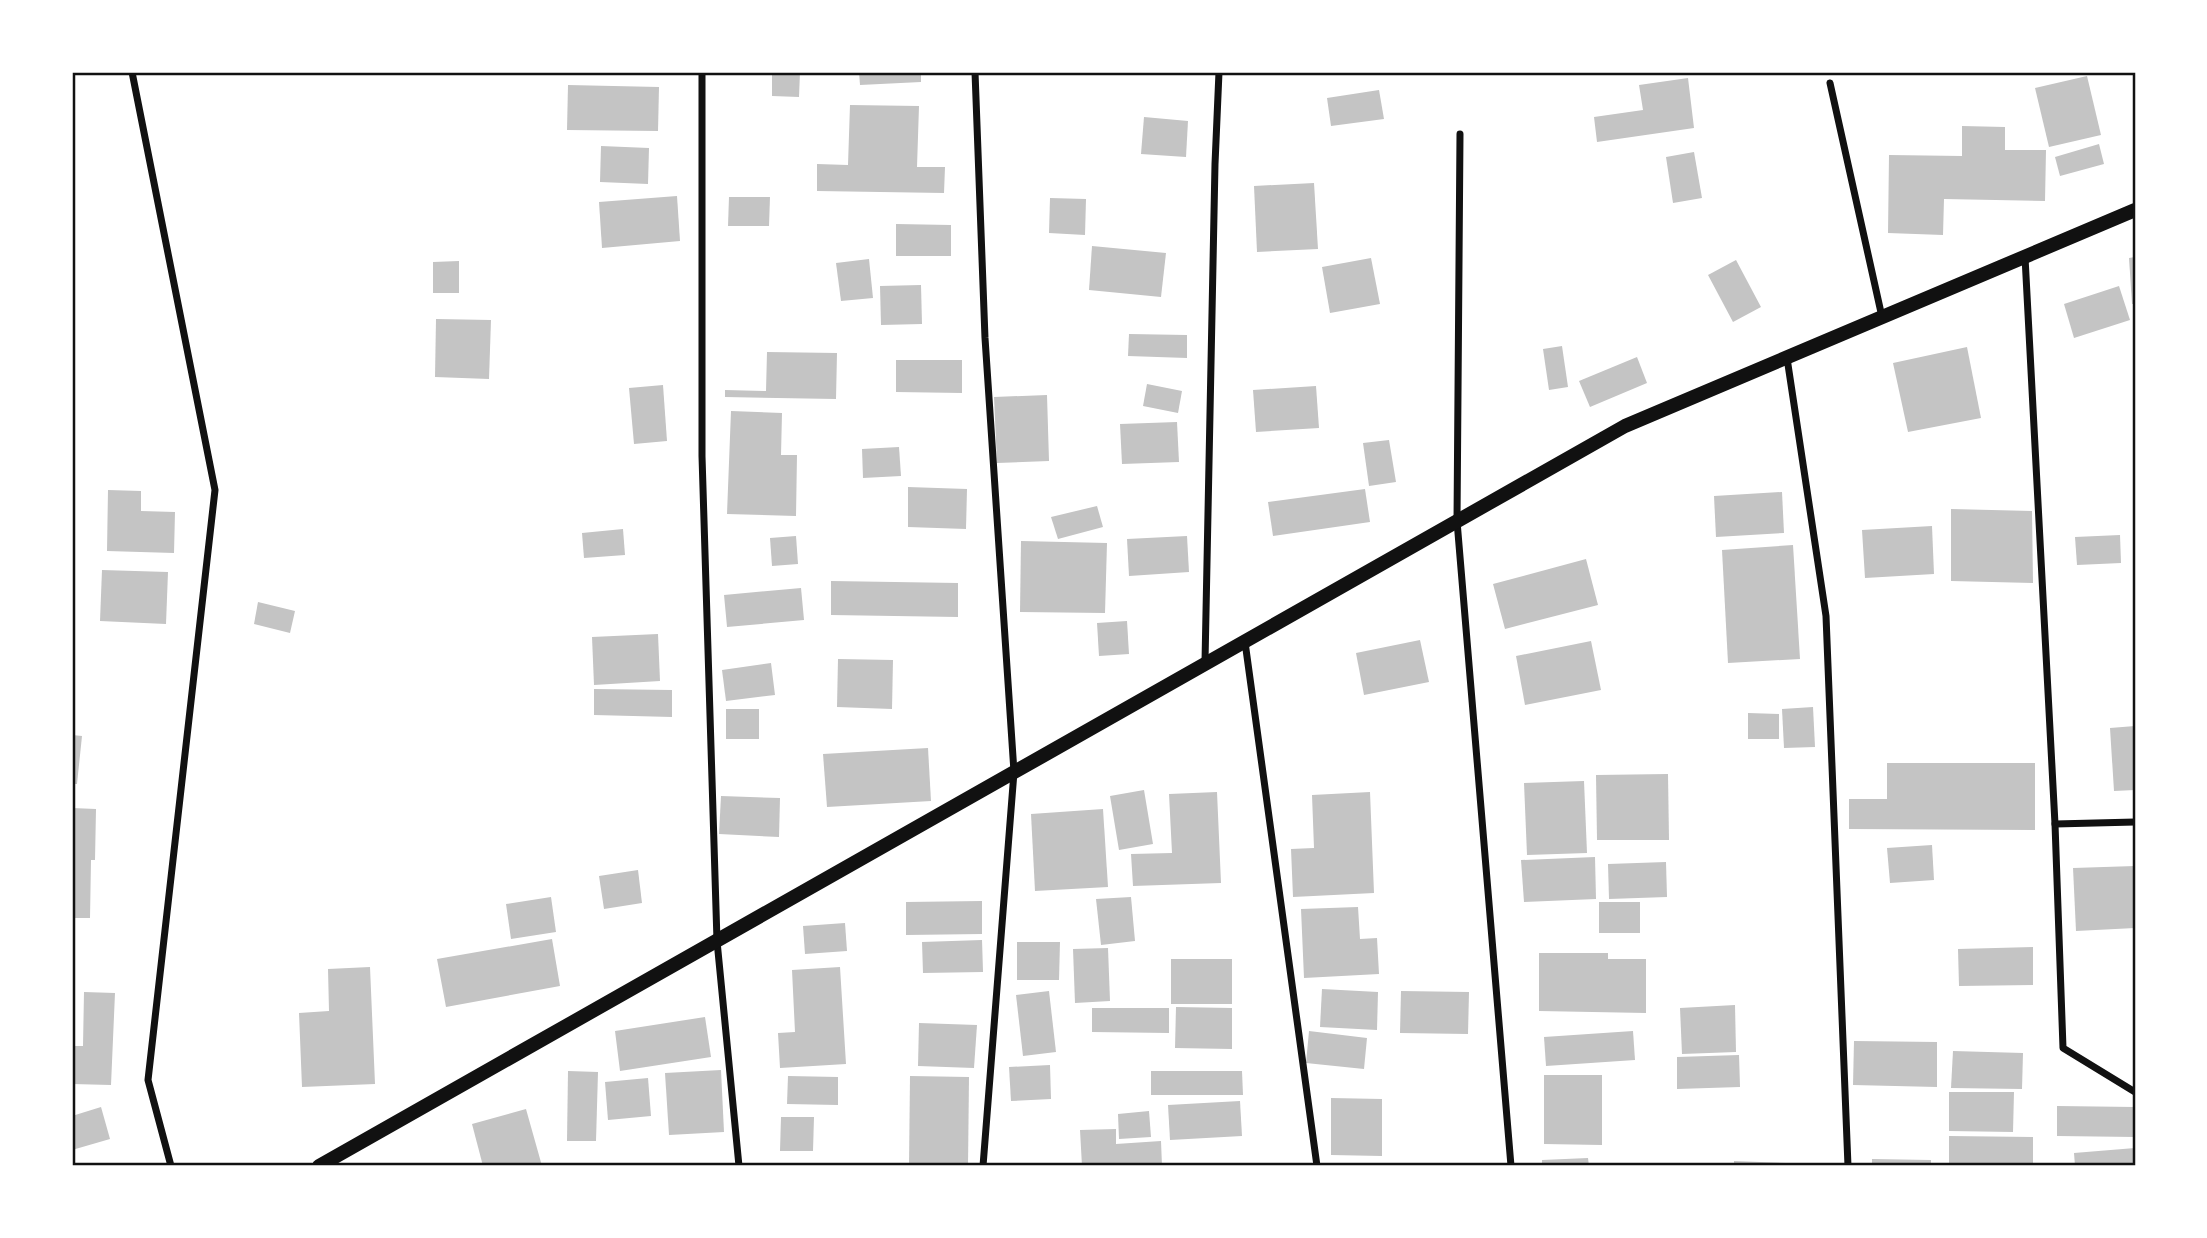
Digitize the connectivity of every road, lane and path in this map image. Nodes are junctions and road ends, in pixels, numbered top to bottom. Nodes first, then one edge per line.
1 (132, 72) edge
2 (702, 72) edge
3 (975, 72) edge
4 (1219, 72) edge
5 (1830, 83) dead end
6 (1460, 134) dead end
7 (2135, 210) edge
8 (2025, 257) junction
9 (1882, 317) junction
10 (1787, 358) junction
11 (1458, 521) junction
12 (1245, 642) junction
13 (1205, 664) junction
14 (1014, 772) junction
15 (2135, 822) edge
16 (2055, 824) junction
17 (717, 941) junction
18 (2135, 1092) edge
19 (171, 1166) edge
20 (319, 1166) edge
21 (739, 1166) edge
22 (983, 1166) edge
23 (1317, 1166) edge
24 (1511, 1166) edge
25 (1848, 1166) edge

1 - 19 street
2 - 17 street
3 - 14 street
4 - 13 street
5 - 9 street
6 - 11 street
7 - 8 main road
8 - 9 main road
8 - 16 street
9 - 10 main road
10 - 11 main road
10 - 25 street
11 - 12 main road
11 - 24 street
12 - 13 main road
12 - 23 street
13 - 14 main road
14 - 17 main road
14 - 22 street
15 - 16 street
16 - 18 street
17 - 20 main road
17 - 21 street

